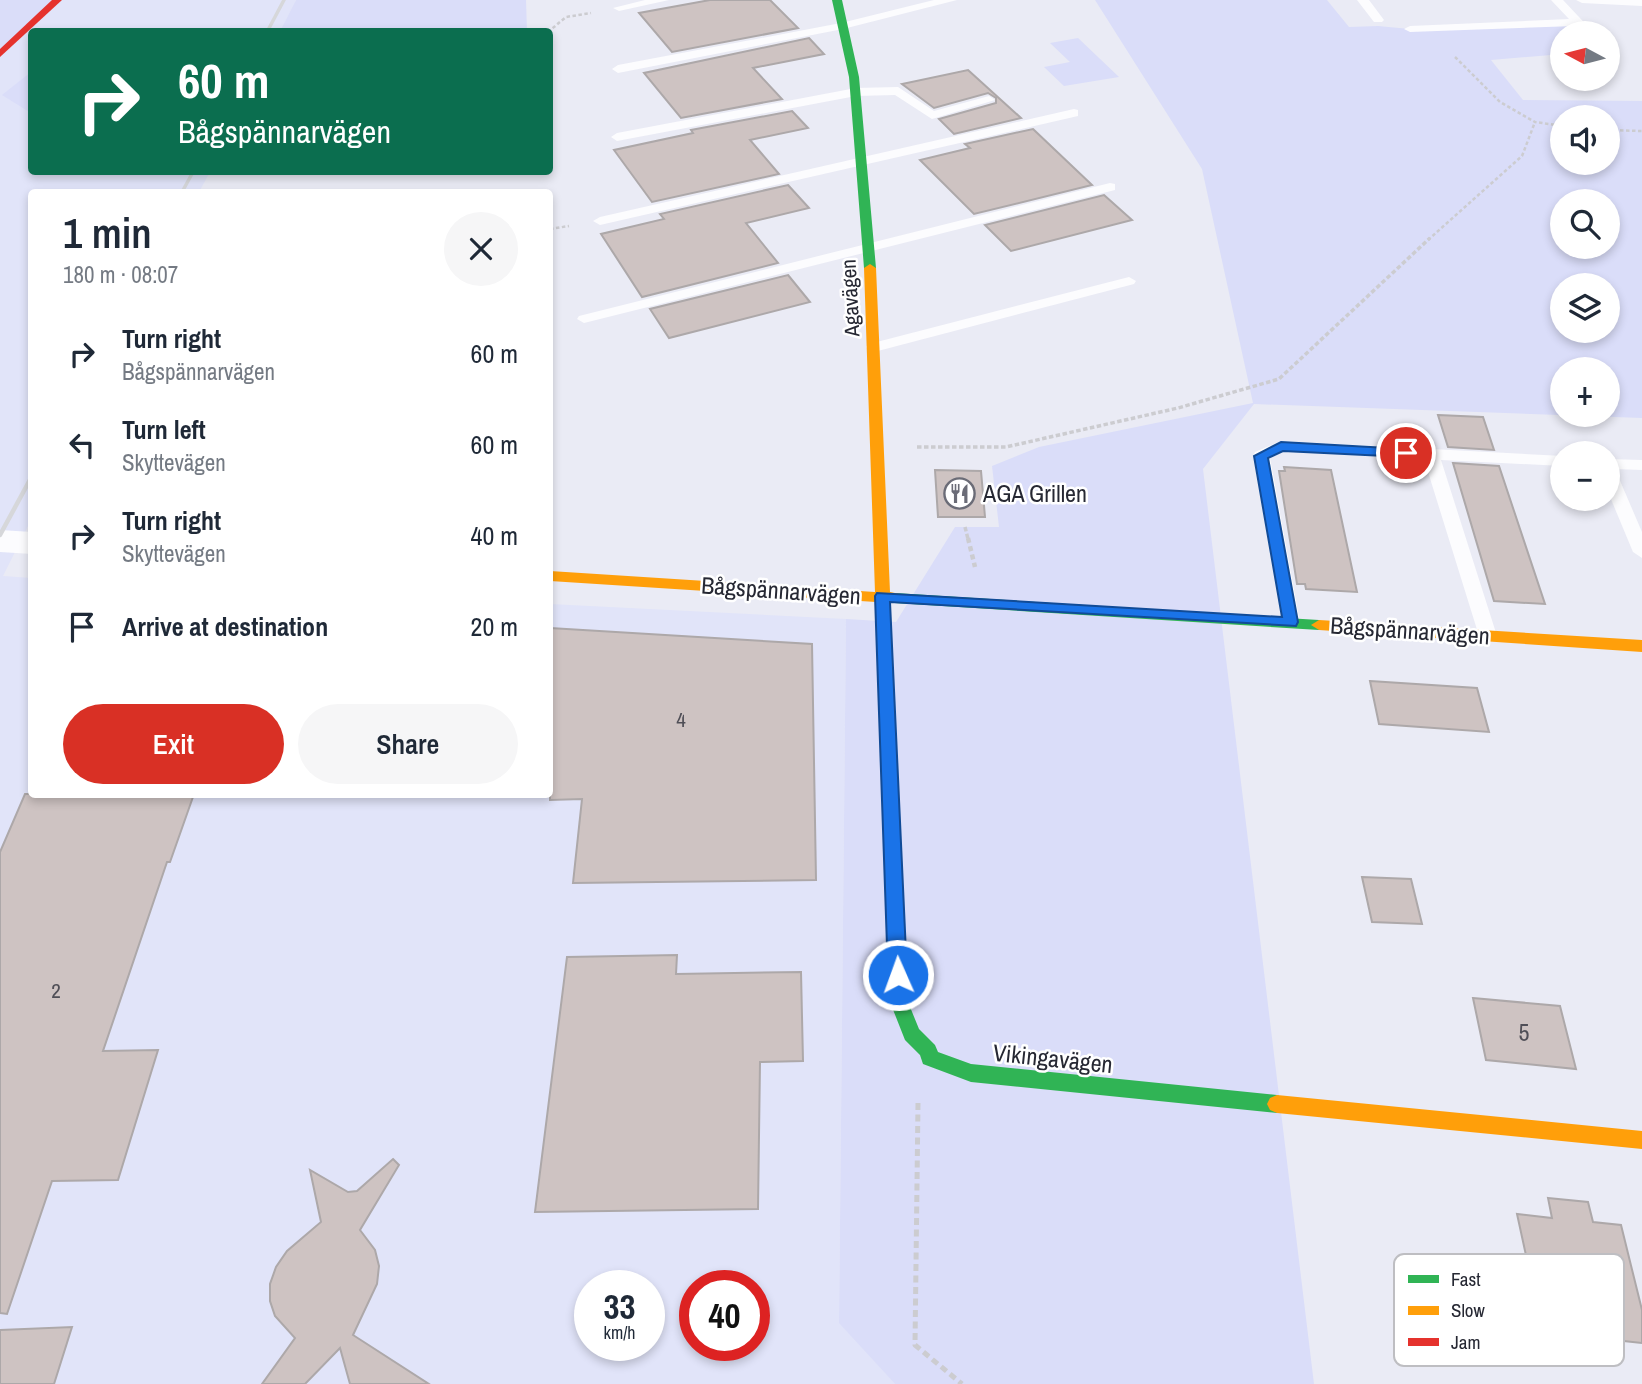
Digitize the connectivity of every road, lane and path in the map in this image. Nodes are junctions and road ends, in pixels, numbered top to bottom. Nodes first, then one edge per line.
1 (57, 0) edge
2 (663, 0) edge
3 (837, 0) edge
4 (951, 0) edge
5 (1363, 0) edge
6 (1556, 0) edge
7 (1582, 0) edge
8 (1642, 3) edge
9 (619, 8) joint
10 (1378, 20) dead end
11 (1576, 21) edge
12 (1550, 23) edge
13 (843, 26) junction
14 (553, 28) edge
15 (1410, 29) joint
16 (0, 54) edge
17 (618, 69) dead end
18 (856, 92) junction
19 (989, 100) dead end
20 (1074, 113) dead end
21 (1535, 122) junction
22 (1550, 124) edge
23 (1620, 130) edge
24 (1642, 131) edge
25 (617, 138) dead end
26 (862, 163) junction
27 (1110, 187) dead end
28 (600, 221) dead end
29 (869, 248) junction
30 (1129, 281) dead end
31 (584, 319) dead end
32 (874, 346) junction
33 (877, 447) junction
34 (1431, 454) junction
35 (1550, 460) edge
36 (1620, 465) edge
37 (1642, 466) edge
38 (1620, 500) edge
39 (0, 541) edge
40 (28, 543) edge
41 (1642, 552) edge
42 (553, 576) edge
43 (883, 596) junction
44 (1290, 622) junction
45 (1488, 636) junction
46 (1642, 646) edge
47 (930, 1058) junction
48 (1642, 1140) edge
49 (962, 1384) edge

1 - 16 street
2 - 9 lane
3 - 13 street, Agavägen
4 - 13 lane
5 - 10 lane
6 - 11 lane
7 - 8 lane
9 - 14 path
12 - 15 lane
13 - 17 lane
13 - 18 street, Agavägen
15 - 21 path
18 - 19 lane
18 - 25 lane
18 - 26 street, Agavägen
20 - 26 lane
21 - 22 path
21 - 33 path
23 - 24 path
26 - 28 lane
26 - 29 street, Agavägen
27 - 29 lane
29 - 31 lane
29 - 32 street, Agavägen
30 - 32 lane
32 - 33 street, Agavägen
33 - 43 street, Agavägen
34 - 35 lane
34 - 44 lane
34 - 45 lane
36 - 37 lane
38 - 41 lane
39 - 40 street
42 - 43 street, Bågspännarvägen
43 - 44 street, Bågspännarvägen
43 - 47 street
44 - 45 street, Bågspännarvägen
45 - 46 street, Bågspännarvägen
47 - 48 street, Vikingavägen
47 - 49 path

